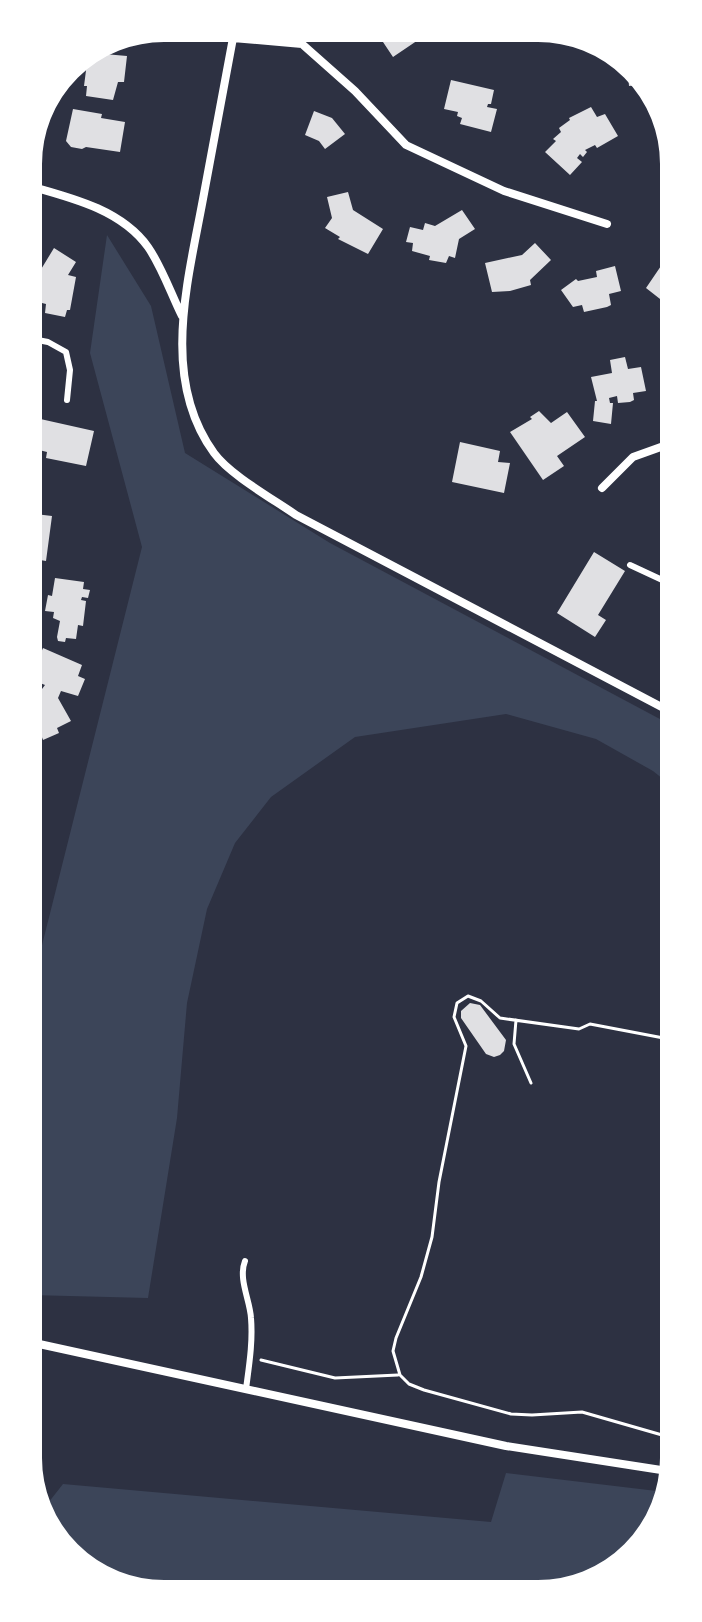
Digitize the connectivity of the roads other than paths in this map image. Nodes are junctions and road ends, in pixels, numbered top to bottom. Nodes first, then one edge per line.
1 (233, 40) edge
2 (256, 40) edge
3 (302, 40) edge
4 (302, 44) junction
5 (40, 189) edge
6 (607, 224) dead end
7 (182, 316) junction
8 (40, 341) edge
9 (67, 400) dead end
10 (662, 447) edge
11 (602, 488) dead end
12 (630, 565) dead end
13 (662, 580) edge
14 (662, 707) edge
15 (245, 1261) dead end
16 (40, 1344) edge
17 (249, 1390) junction
18 (661, 1470) edge

1 - 7 street
2 - 4 street
3 - 4 lane
4 - 6 street
5 - 7 street
7 - 14 street
8 - 9 lane
10 - 11 street
12 - 13 lane
15 - 17 lane
16 - 17 street
17 - 18 street

